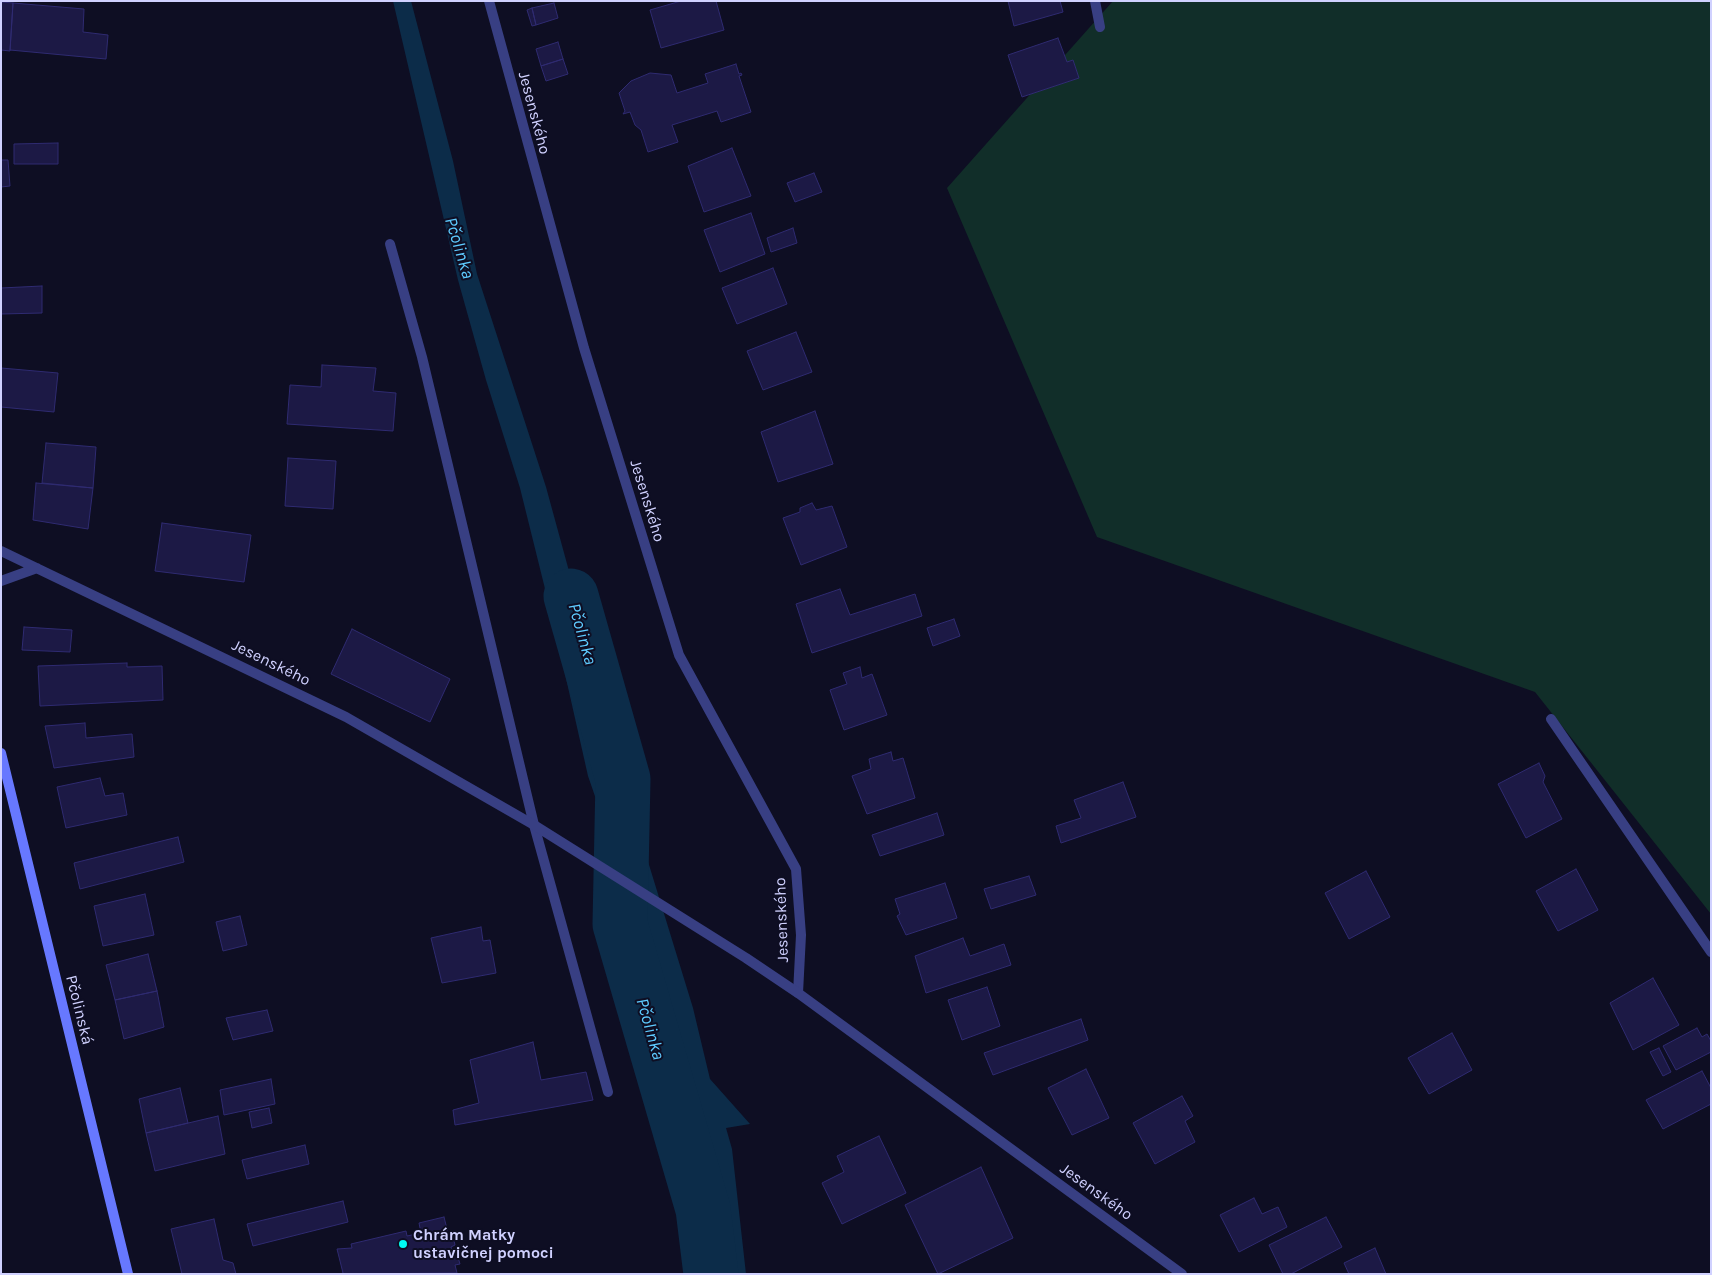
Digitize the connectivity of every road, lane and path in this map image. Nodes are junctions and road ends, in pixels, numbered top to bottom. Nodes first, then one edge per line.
1 (489, 1) edge
2 (1095, 1) edge
3 (1100, 27) dead end
4 (390, 244) dead end
5 (1, 551) edge
6 (37, 568) junction
7 (1, 581) edge
8 (1551, 719) dead end
9 (1, 753) edge
10 (534, 825) junction
11 (1711, 952) edge
12 (798, 993) junction
13 (608, 1092) dead end
14 (128, 1274) edge
15 (1182, 1274) edge

1 - 12 street, Jesenského
2 - 3 street
4 - 10 street
5 - 6 street, Jesenského
6 - 7 street
6 - 10 street, Jesenského
8 - 11 street
9 - 14 main road, Pčolinská
10 - 12 street, Jesenského
10 - 13 street
12 - 15 street, Jesenského

